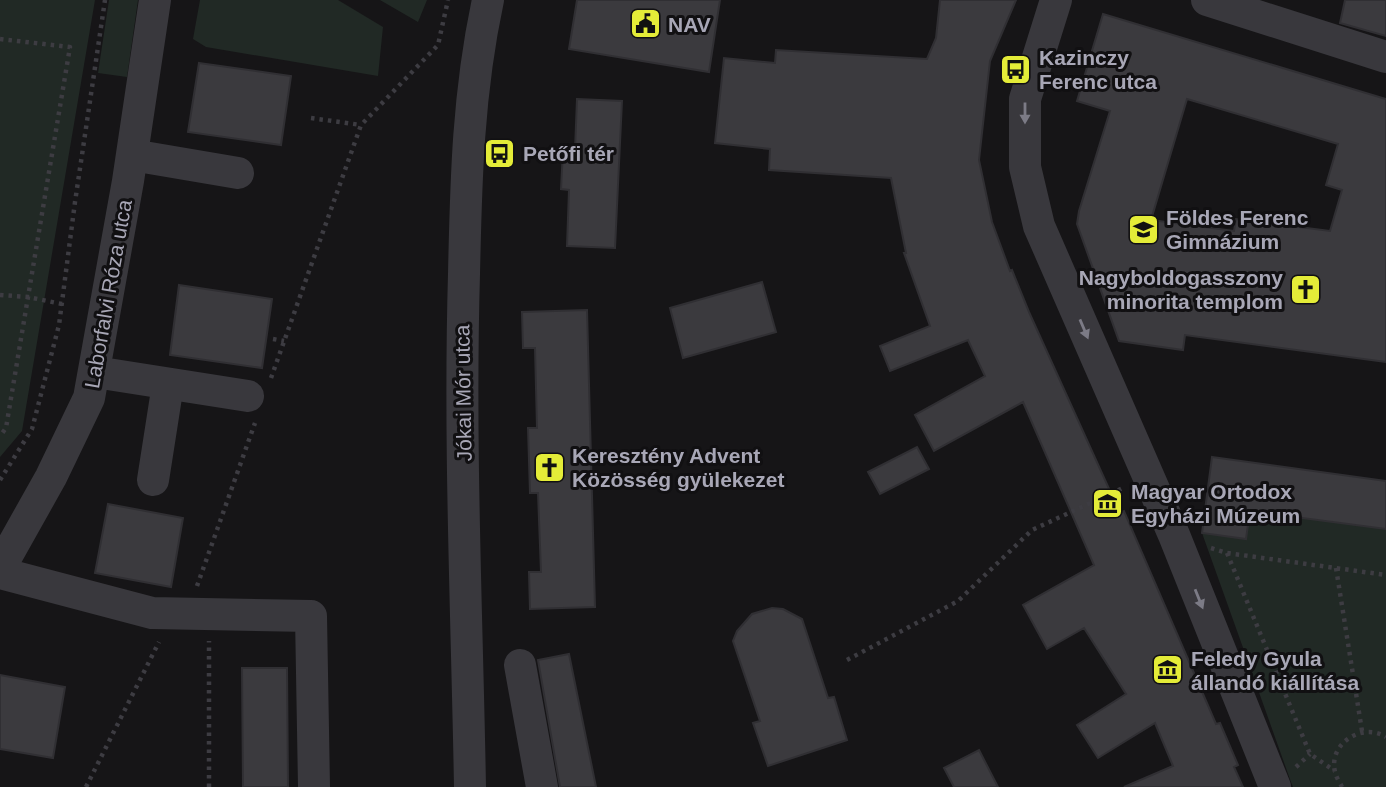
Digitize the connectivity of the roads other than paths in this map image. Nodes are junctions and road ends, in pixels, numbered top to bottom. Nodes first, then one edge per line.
1 (155, 0) edge
2 (488, 0) edge
3 (1056, 0) edge
4 (1207, 0) edge
5 (1386, 57) edge
6 (132, 155) junction
7 (237, 173) dead end
8 (95, 372) junction
9 (168, 384) junction
10 (258, 398) road end
11 (153, 480) dead end
12 (0, 570) edge
13 (520, 665) dead end
14 (314, 787) edge
15 (470, 787) edge
16 (542, 787) edge
17 (1274, 787) edge

1 - 6 street, Laborfalvi Róza utca
2 - 15 street, Jókai Mór utca
3 -> 17 street
4 - 5 street
6 - 7 street
6 - 8 street, Laborfalvi Róza utca
8 - 9 street
8 - 12 street, Laborfalvi Róza utca
9 - 10 street
9 - 11 street
12 - 14 street
13 - 16 street

